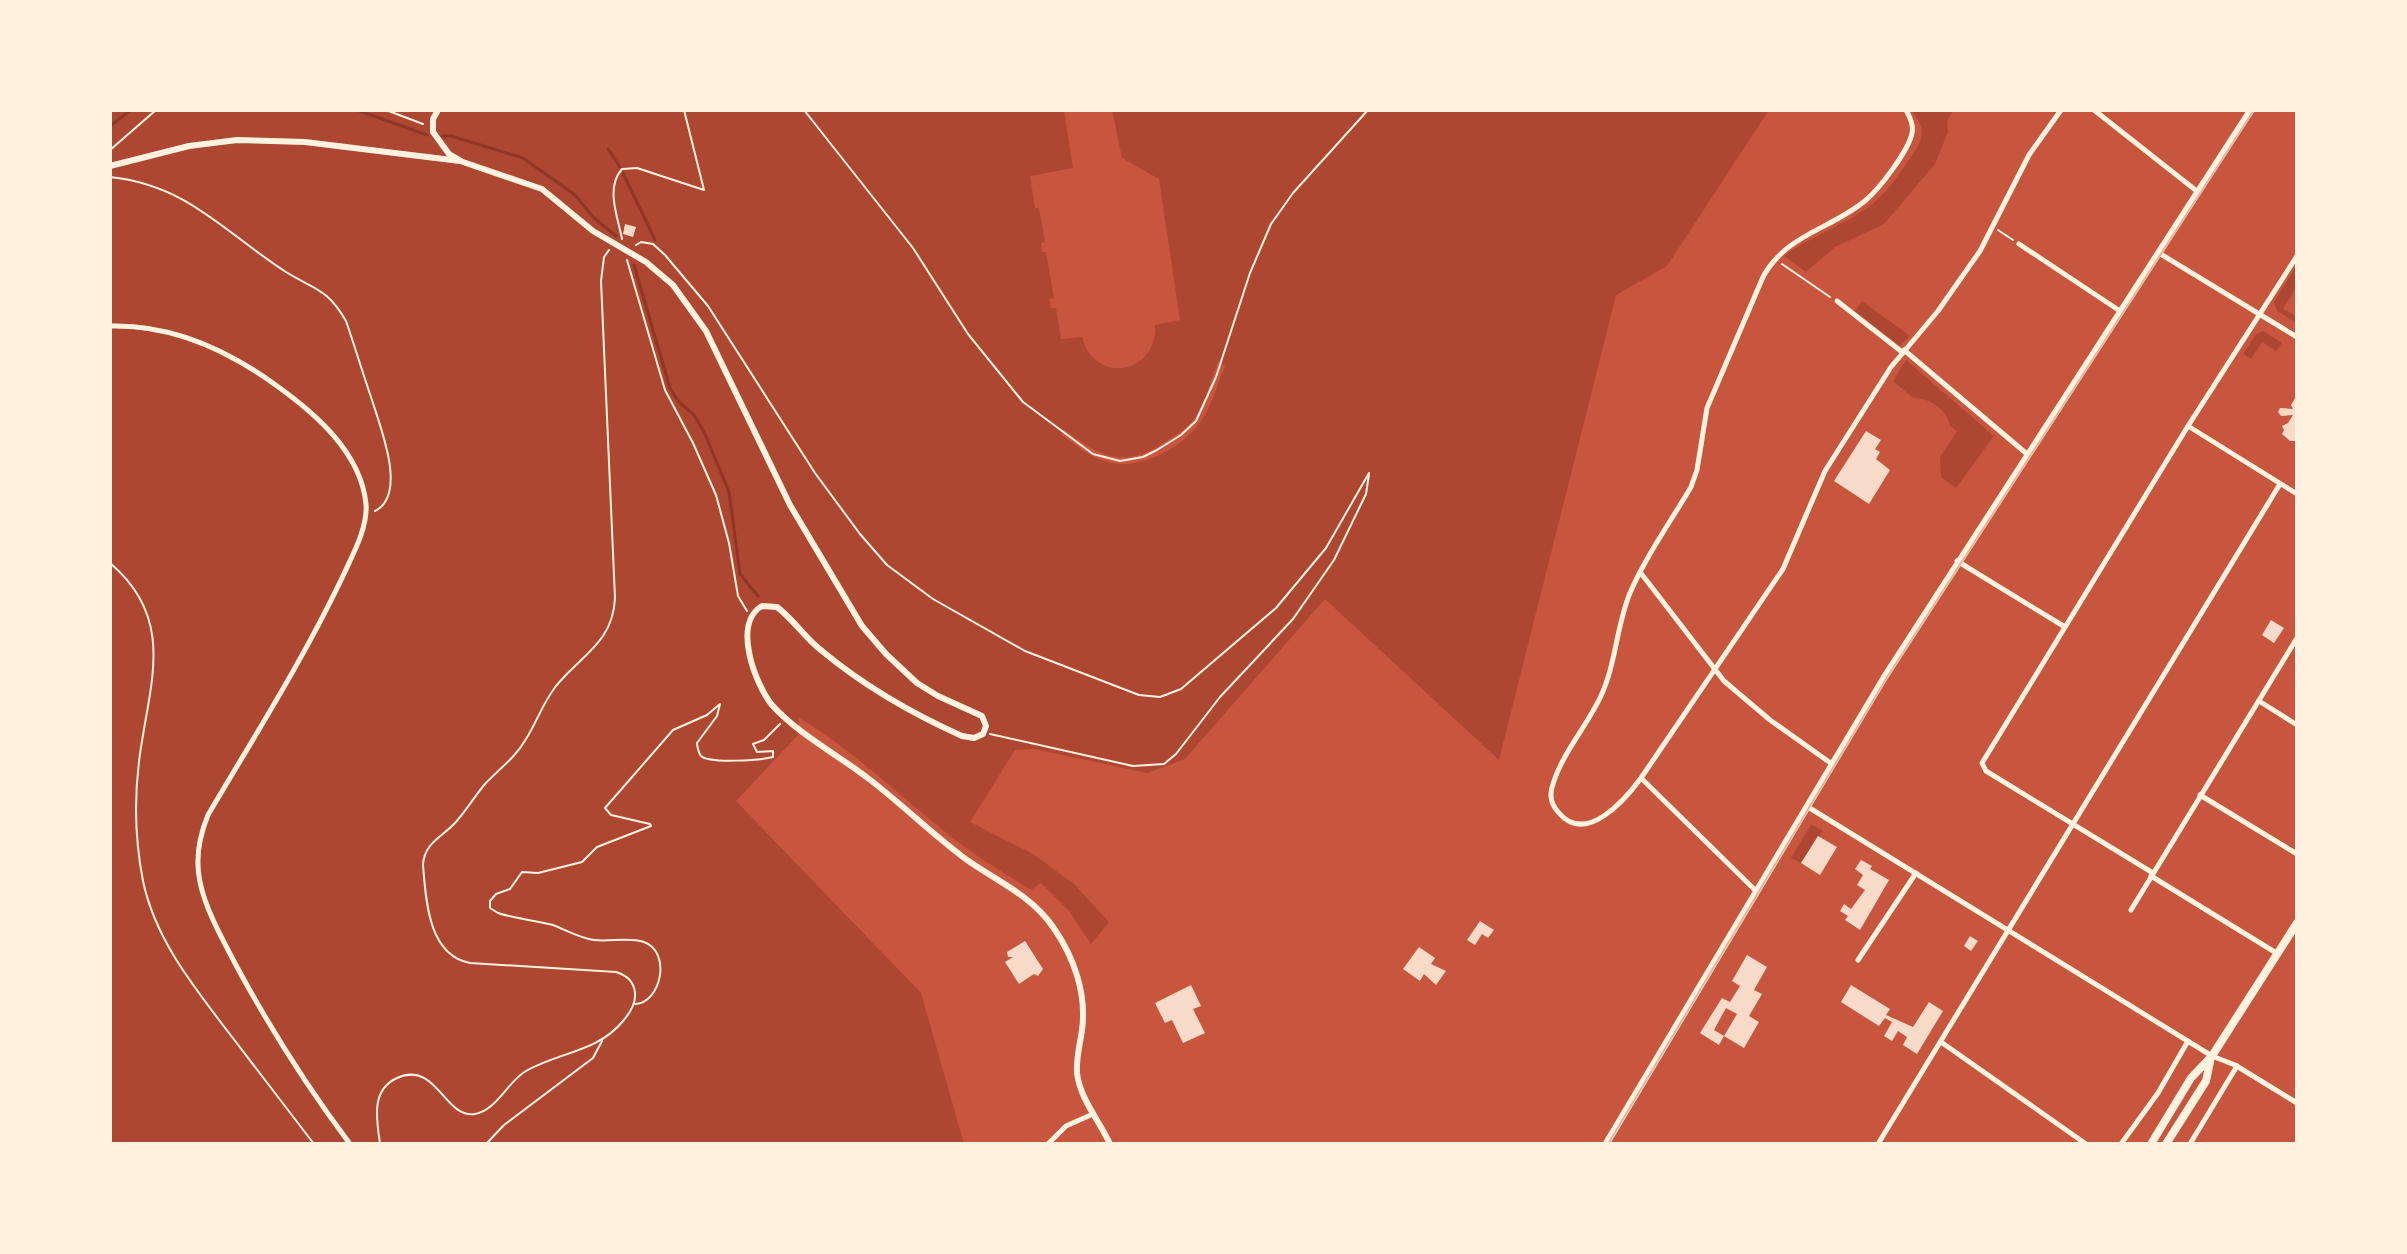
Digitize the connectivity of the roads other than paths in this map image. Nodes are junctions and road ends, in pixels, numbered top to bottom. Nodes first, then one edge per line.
1 (438, 110) edge
2 (1906, 110) edge
3 (2061, 110) edge
4 (2094, 110) edge
5 (2251, 110) edge
6 (463, 162) junction
7 (110, 166) edge
8 (2198, 192) junction
9 (2019, 244) road end
10 (2159, 252) junction
11 (2297, 256) edge
12 (1837, 301) road end
13 (2120, 311) junction
14 (2260, 314) junction
15 (110, 326) edge
16 (2297, 337) edge
17 (1903, 351) junction
18 (2188, 426) junction
19 (2027, 454) junction
20 (2280, 484) junction
21 (2297, 494) edge
22 (1957, 561) junction
23 (1640, 572) junction
24 (2065, 627) junction
25 (2297, 638) edge
26 (1715, 671) junction
27 (2259, 701) junction
28 (2297, 725) edge
29 (1832, 764) junction
30 (1641, 778) junction
31 (2200, 795) junction
32 (1807, 806) junction
33 (2073, 823) junction
34 (2297, 854) edge
35 (1916, 873) junction
36 (2152, 874) junction
37 (1756, 891) junction
38 (2131, 910) dead end
39 (2297, 923) edge
40 (2009, 932) junction
41 (2278, 954) junction
42 (1858, 960) dead end
43 (2188, 1041) junction
44 (1941, 1042) junction
45 (2212, 1056) junction
46 (2237, 1066) junction
47 (2297, 1103) edge
48 (1093, 1114) junction
49 (350, 1144) edge
50 (1048, 1144) edge
51 (1110, 1144) edge
52 (1606, 1144) edge
53 (1878, 1144) edge
54 (2086, 1144) edge
55 (2121, 1144) edge
56 (2151, 1144) edge
57 (2166, 1144) edge
58 (2190, 1144) edge

1 - 6 street
2 - 23 street
3 - 17 street
4 - 8 street
5 - 8 main road
6 - 7 street
6 - 48 street
8 - 10 main road
9 - 13 street
10 - 13 main road
10 - 14 street
11 - 14 street
12 - 17 street
13 - 19 main road
14 - 16 street
14 - 18 street
15 - 49 street
17 - 19 street
17 - 26 street
18 - 20 street
18 - 24 street
19 - 22 main road
20 - 21 street
20 - 33 street
22 - 24 street
22 - 29 main road
23 - 26 street
23 - 30 street
24 - 33 street
25 - 27 street
26 - 29 street
26 - 30 street
27 - 28 street
27 - 31 street
29 - 32 main road
30 - 37 street
31 - 34 street
31 - 36 street
32 - 35 street
32 - 37 main road
33 - 36 street
33 - 40 street
35 - 40 street
35 - 42 street
36 - 38 street
36 - 41 street
37 - 52 main road
39 - 41 main road
40 - 43 street
40 - 44 street
41 - 45 main road
43 - 45 street
43 - 55 street
44 - 53 street
44 - 54 street
45 - 46 street
45 - 56 main road
45 - 57 main road
46 - 47 street
46 - 58 street
48 - 50 street
48 - 51 street

